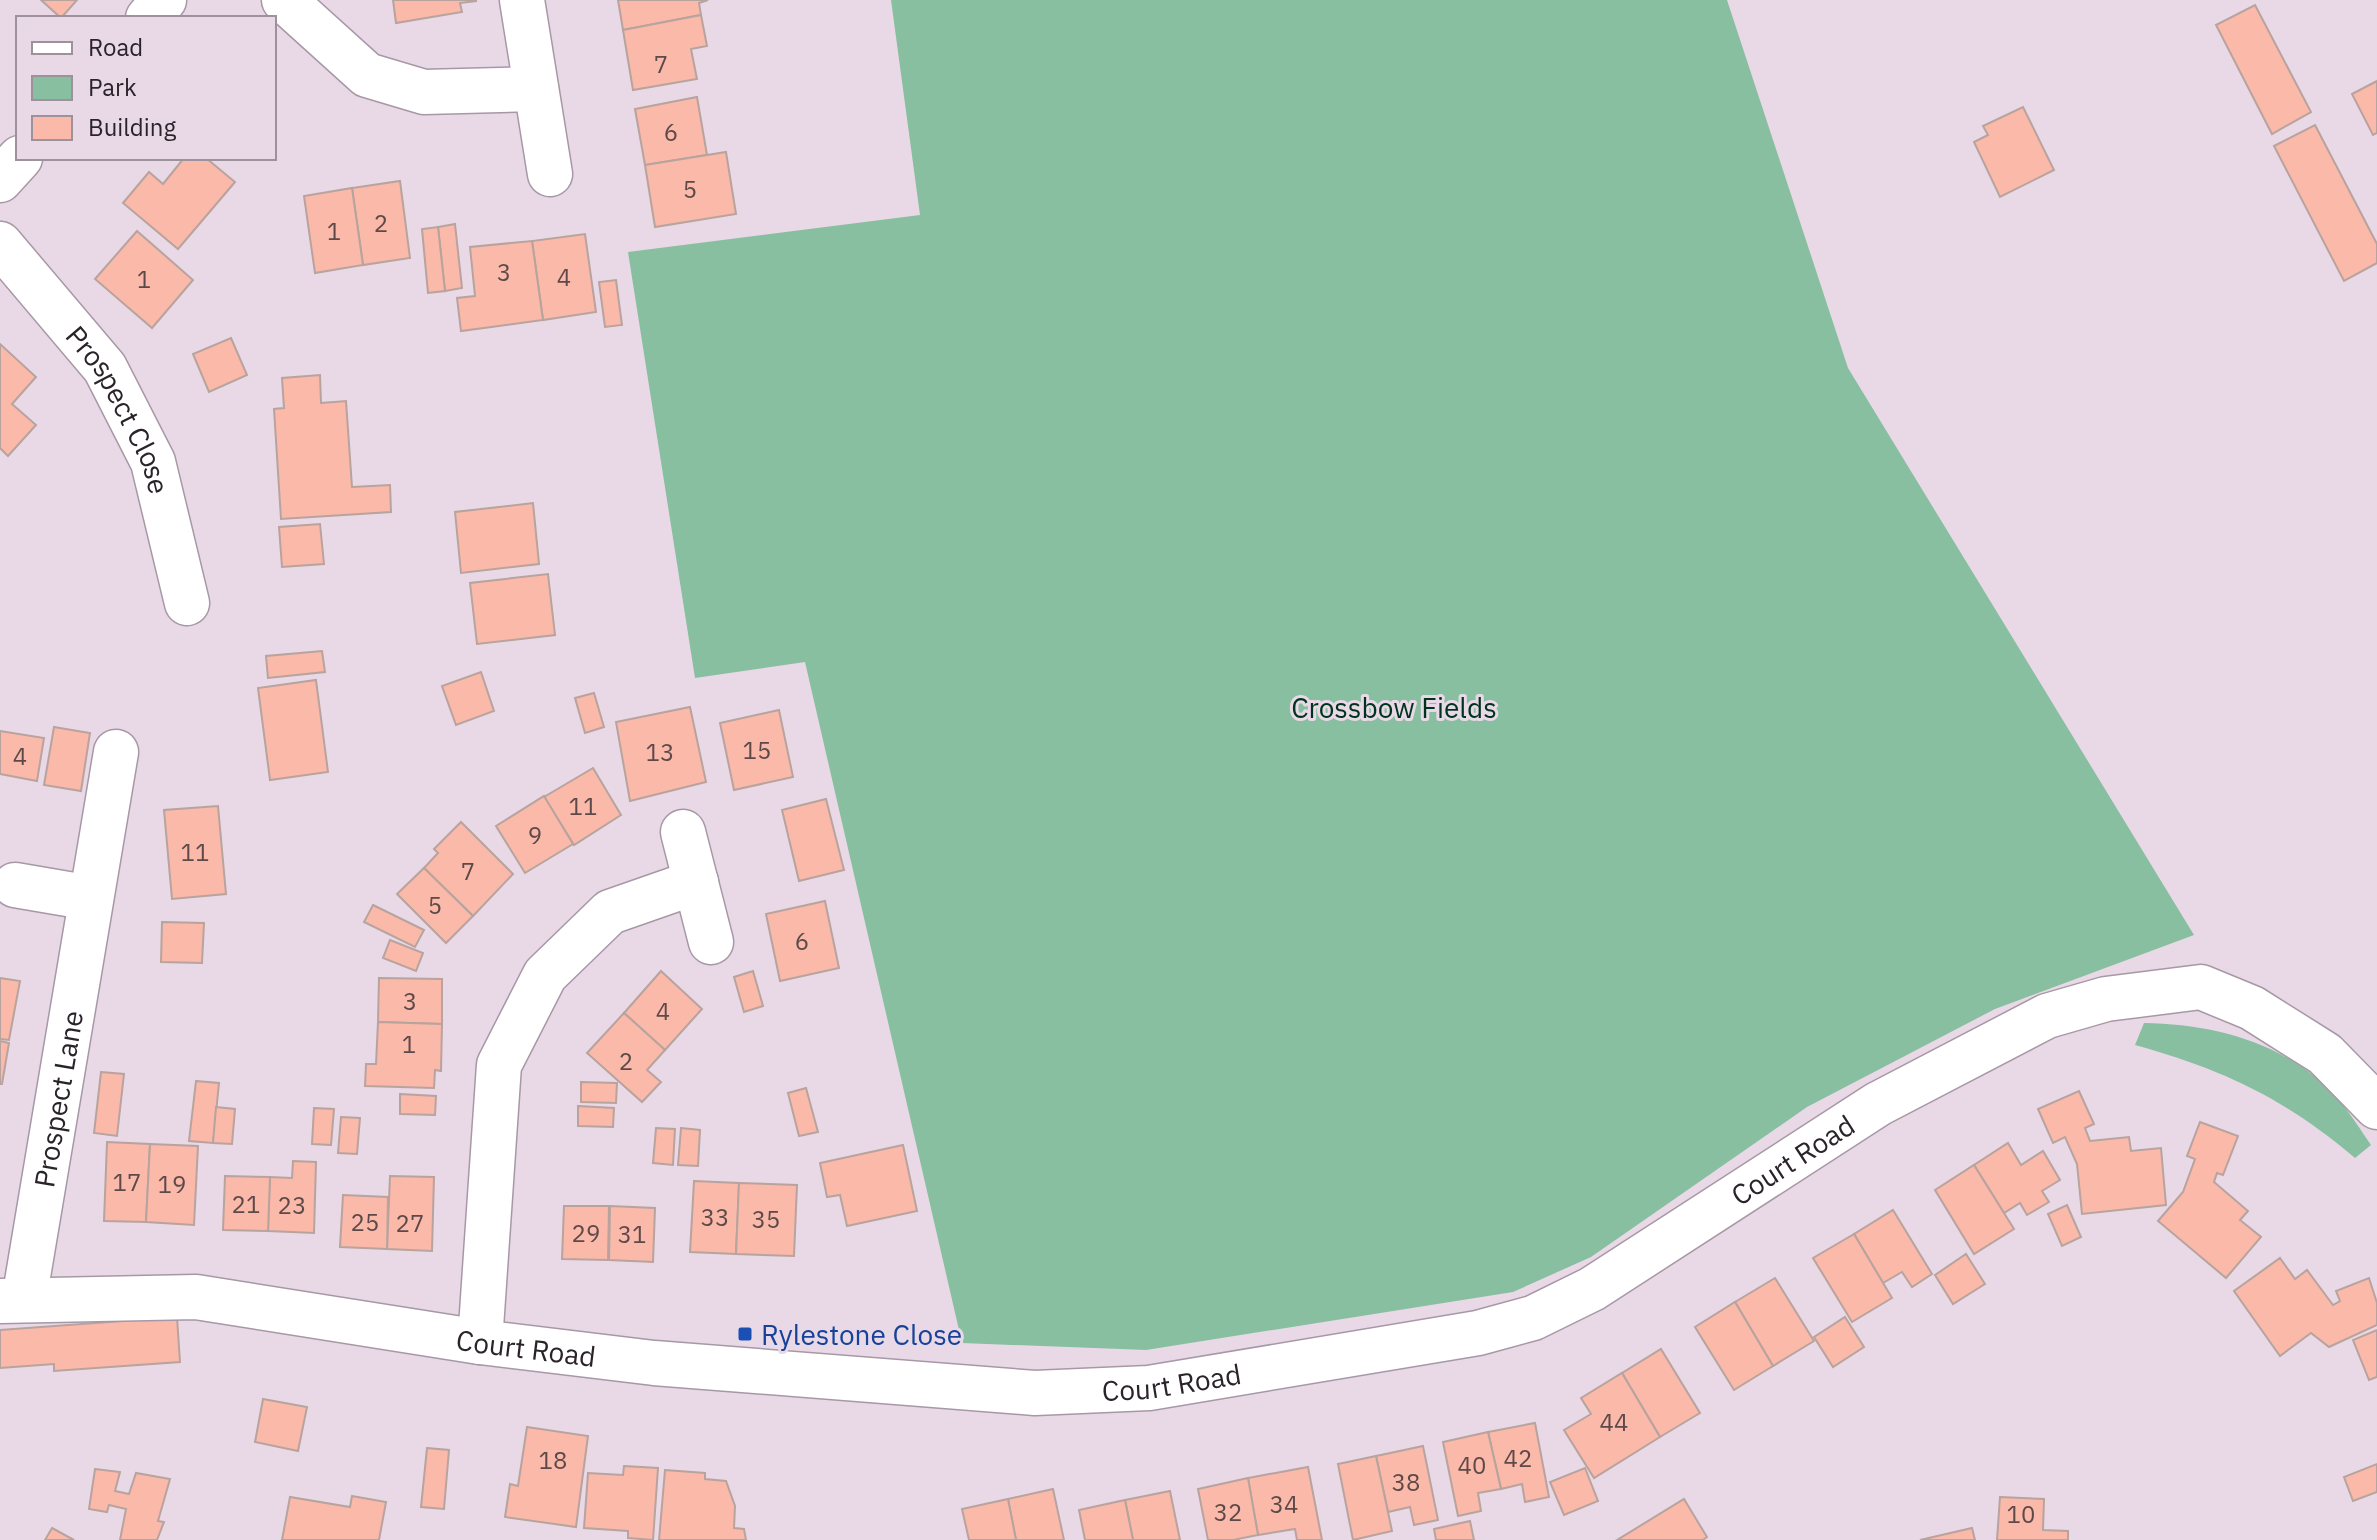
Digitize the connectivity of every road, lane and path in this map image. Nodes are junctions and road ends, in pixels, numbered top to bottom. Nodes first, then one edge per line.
1 (164, 0) edge
2 (284, 0) edge
3 (522, 0) edge
4 (150, 16) edge
5 (536, 89) junction
6 (18, 160) edge
7 (550, 174) dead end
8 (0, 180) edge
9 (0, 244) edge
10 (187, 603) dead end
11 (116, 752) dead end
12 (683, 832) dead end
13 (696, 882) junction
14 (15, 885) dead end
15 (91, 898) junction
16 (711, 942) dead end
17 (2377, 1107) edge
18 (12, 1300) edge
19 (480, 1342) junction

1 - 4 street
2 - 5 street
3 - 5 street
5 - 7 street
6 - 8 street
9 - 10 street, Prospect Close
11 - 15 street, Prospect Lane
12 - 13 street
13 - 16 street
13 - 19 street
14 - 15 street
15 - 18 street, Prospect Lane
17 - 19 street, Court Road
18 - 19 street, Court Road

